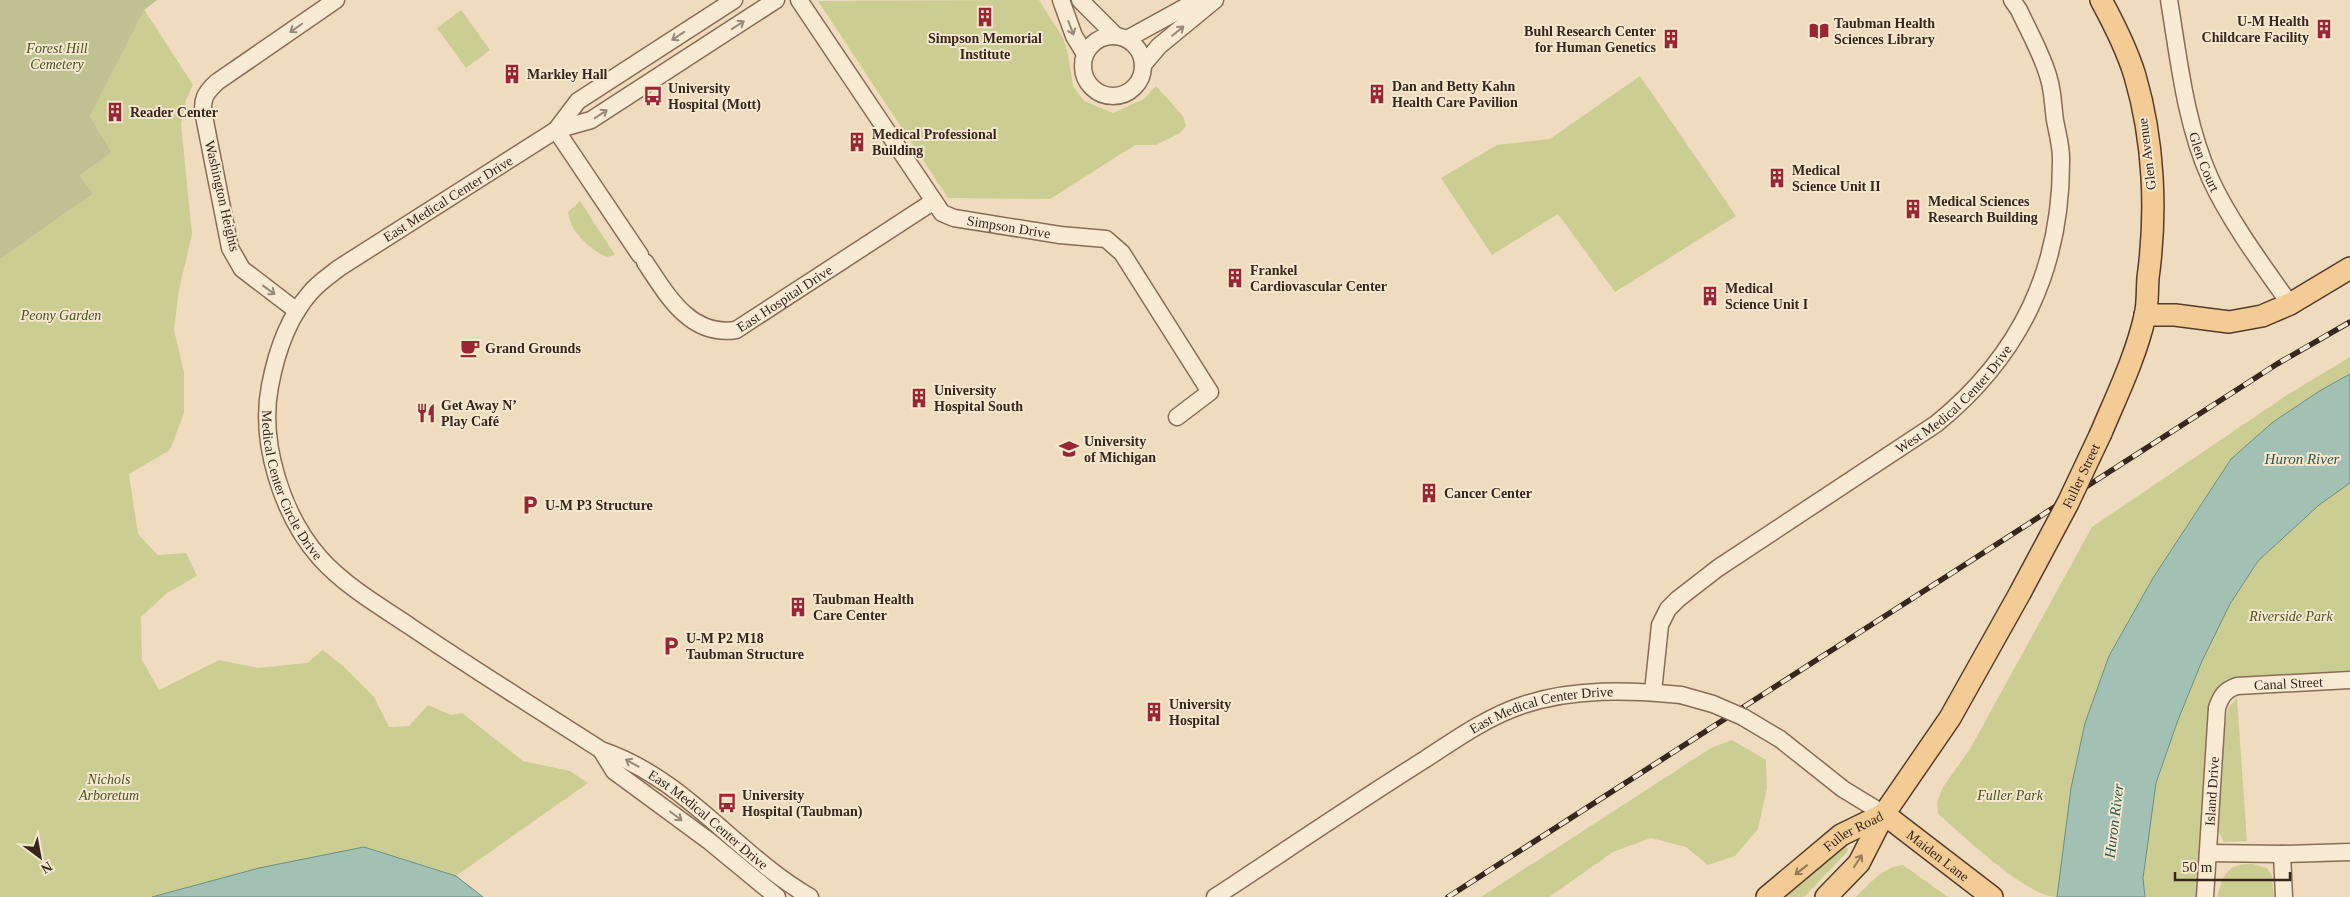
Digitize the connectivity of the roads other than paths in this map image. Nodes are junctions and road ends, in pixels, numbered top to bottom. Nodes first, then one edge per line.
1 (336, 0) edge
2 (734, 0) edge
3 (776, 0) edge
4 (799, 0) edge
5 (1061, 0) edge
6 (1080, 0) edge
7 (1198, 0) edge
8 (1215, 0) edge
9 (2012, 0) edge
10 (2101, 0) edge
11 (2169, 0) edge
12 (1122, 37) junction
13 (1086, 54) junction
14 (1143, 65) junction
15 (556, 130) junction
16 (934, 201) junction
17 (339, 268) joint
18 (2350, 268) edge
19 (2290, 304) junction
20 (297, 311) junction
21 (2145, 315) junction
22 (1177, 417) dead end
23 (452, 655) joint
24 (2350, 680) edge
25 (2228, 689) joint
26 (1653, 692) junction
27 (601, 750) junction
28 (1884, 814) junction
29 (2350, 852) edge
30 (2208, 853) junction
31 (2282, 854) junction
32 (777, 897) edge
33 (810, 897) edge
34 (1215, 897) edge
35 (1767, 897) edge
36 (1826, 897) edge
37 (1992, 897) edge
38 (2205, 897) edge
39 (2284, 897) edge

1 -> 20 street, Washington Heights
2 -> 15 street, East Medical Center Drive
15 -> 3 street, East Medical Center Drive
4 - 16 street, Simpson Drive
5 -> 13 street
6 - 12 street
7 - 12 street
14 -> 8 street
9 - 26 street, West Medical Center Drive
10 - 21 main road, Glen Avenue
11 - 19 street, Glen Court
12 - 13 street
12 - 14 street
13 - 14 street
15 - 16 street, East Hospital Drive
15 - 17 street, East Medical Center Drive
16 - 22 street, Simpson Drive
17 - 20 street, Medical Center Circle Drive
18 - 19 main road
19 - 21 main road
20 - 23 street, Medical Center Circle Drive
21 - 28 main road, Fuller Street, bridge
23 - 27 street, East Medical Center Drive
24 - 25 street, Canal Street
25 - 30 street, Island Drive
26 - 28 street, East Medical Center Drive, bridge
26 - 34 street, East Medical Center Drive
27 -> 32 street, East Medical Center Drive
33 -> 27 street, East Medical Center Drive
28 -> 35 main road, Fuller Road
36 -> 28 main road, Fuller Road
28 - 37 main road, Maiden Lane
29 - 31 street
30 - 31 street
30 - 38 street, Island Drive
31 - 39 street

